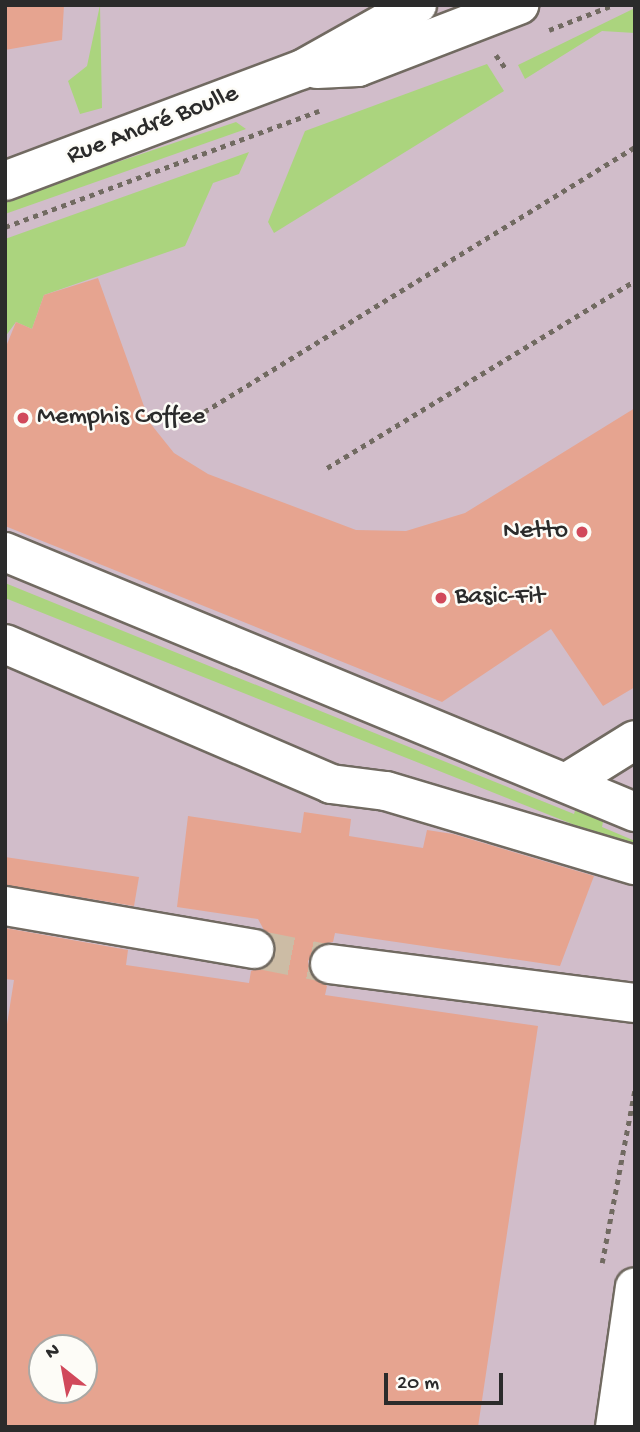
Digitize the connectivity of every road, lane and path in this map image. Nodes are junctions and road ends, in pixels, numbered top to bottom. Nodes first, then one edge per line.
1 (417, 5) edge
2 (493, 5) edge
3 (613, 5) edge
4 (530, 19) edge
5 (470, 43) junction
6 (505, 47) dead end
7 (494, 51) junction
8 (506, 69) dead end
9 (301, 70) junction
10 (327, 108) dead end
11 (635, 147) edge
12 (5, 181) edge
13 (5, 227) edge
14 (635, 281) edge
15 (204, 412) dead end
16 (327, 468) dead end
17 (5, 552) edge
18 (5, 644) edge
19 (635, 740) edge
20 (566, 783) junction
21 (635, 812) edge
22 (635, 865) edge
23 (5, 906) edge
24 (254, 949) tunnel mouth
25 (330, 964) tunnel mouth
26 (635, 1003) edge
27 (635, 1088) edge
28 (617, 1283) edge
29 (615, 1427) edge

1 - 9 street, Rue André Boulle
2 - 5 street, Rue André Boulle
3 - 4 path
4 - 5 street, Rue André Boulle
5 - 7 path
5 - 9 street, Rue André Boulle
6 - 7 path
7 - 8 path
9 - 12 street, Rue André Boulle
10 - 13 path
11 - 15 path
14 - 16 path
17 - 20 street
18 - 22 street
19 - 20 street
20 - 21 street
23 - 24 street
25 - 26 street
27 - 28 path
28 - 29 street

